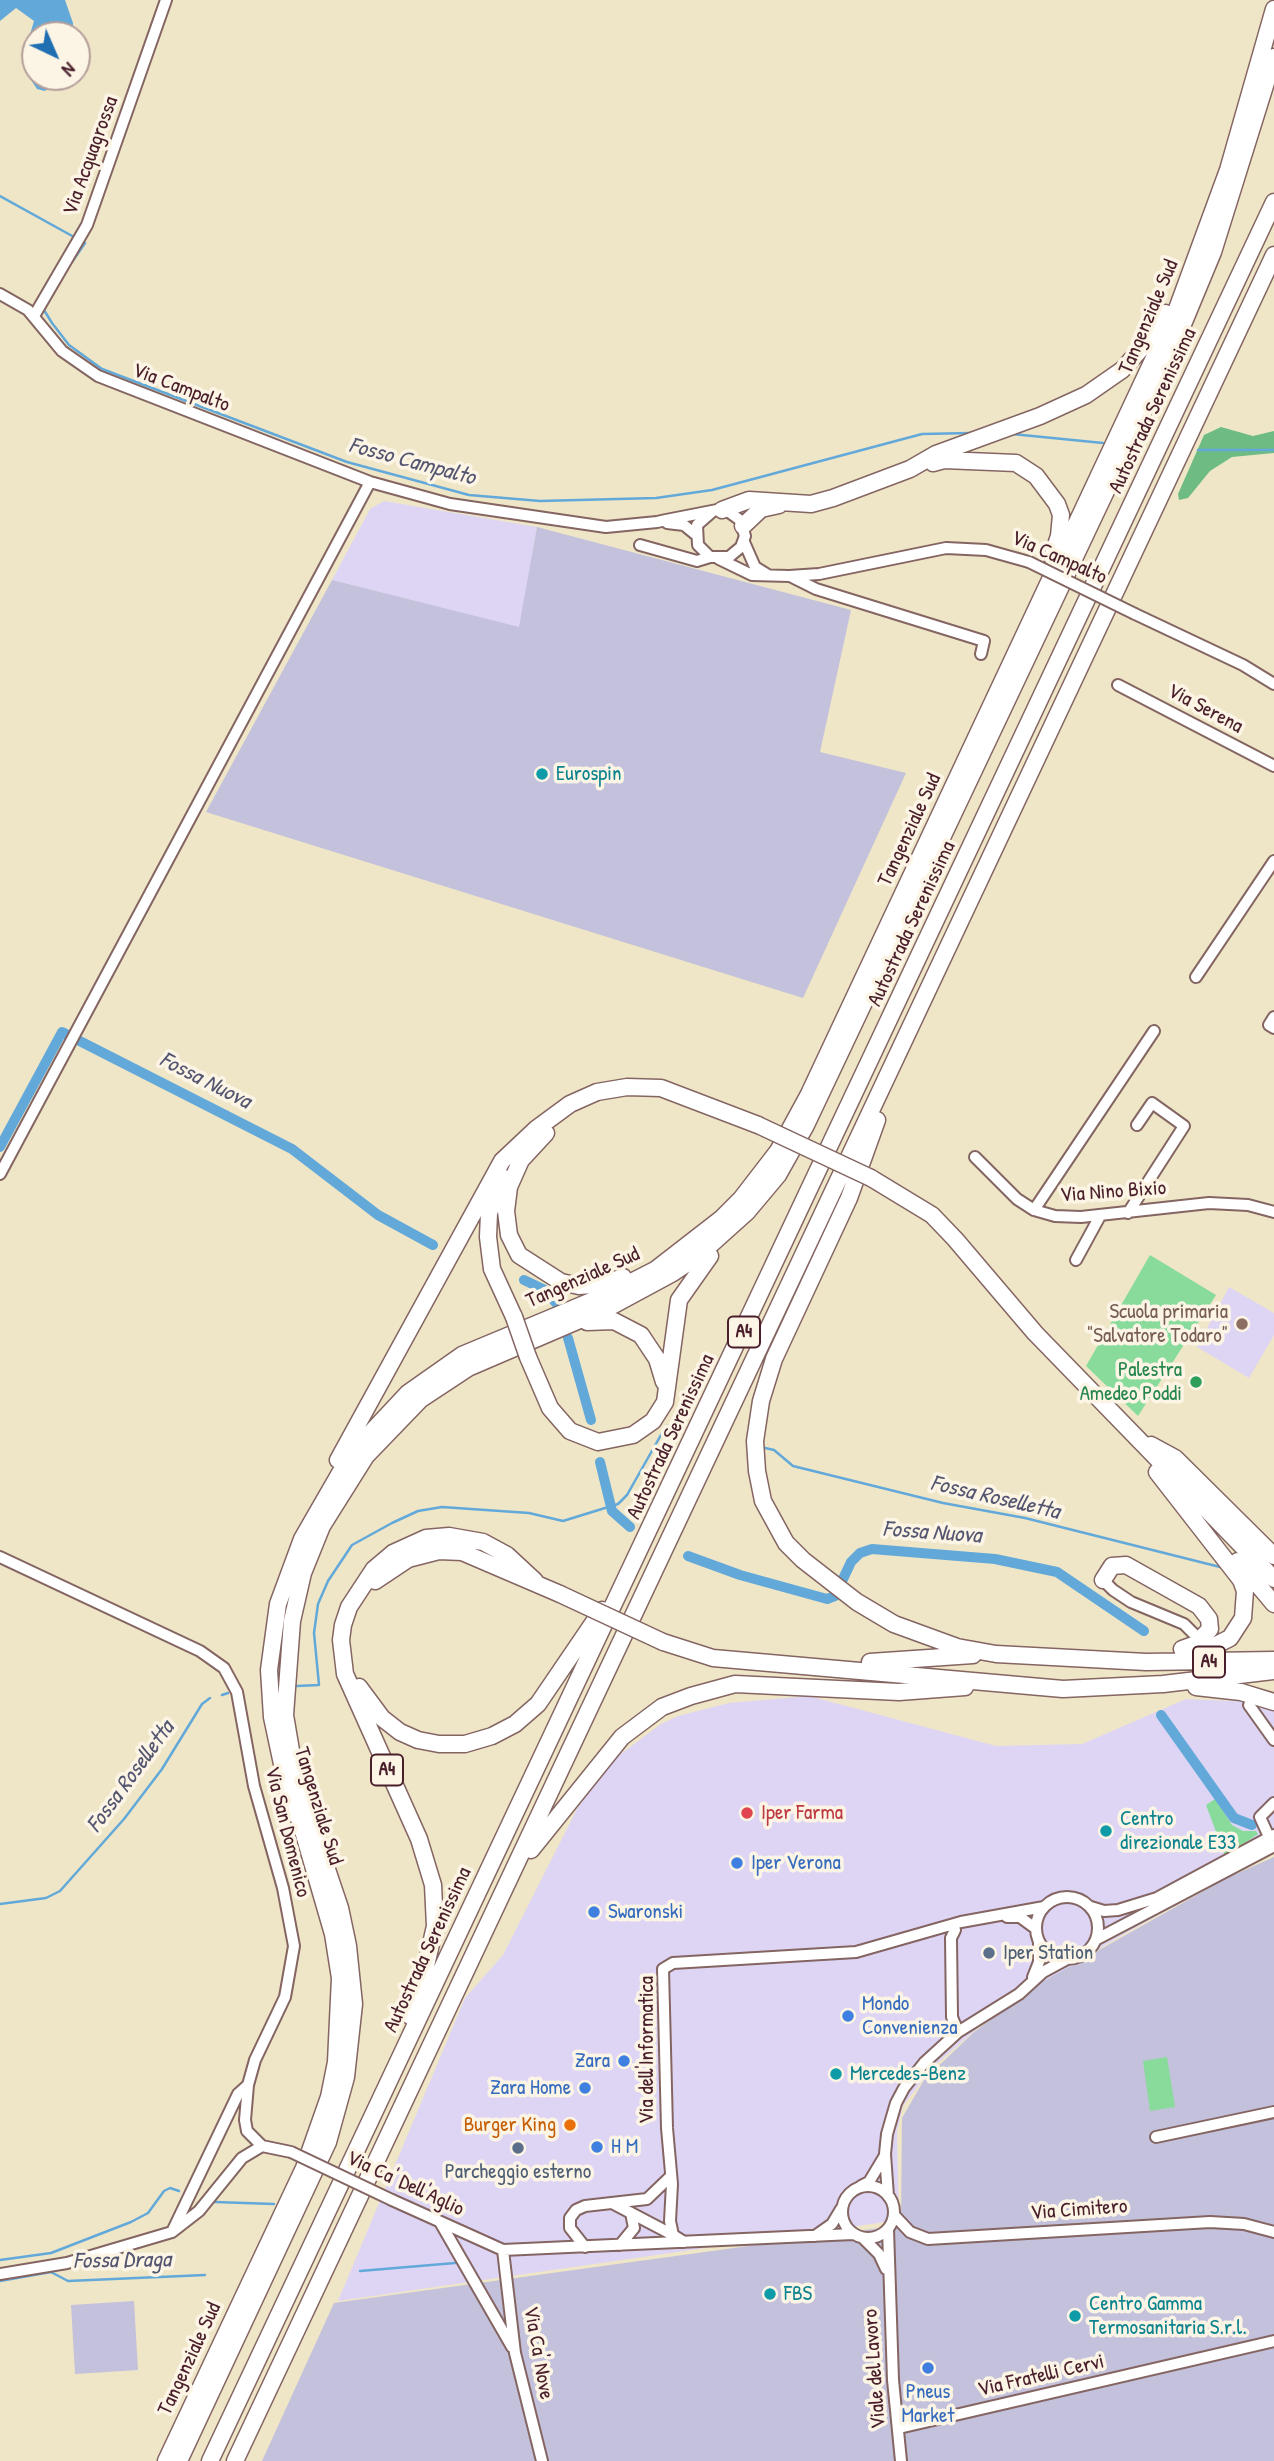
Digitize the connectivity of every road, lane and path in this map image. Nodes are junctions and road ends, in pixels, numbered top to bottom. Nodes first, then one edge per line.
1 (166, 0) edge
2 (1274, 9) edge
3 (1274, 57) edge
4 (1274, 202) edge
5 (1212, 216) junction
6 (1274, 255) edge
7 (0, 294) edge
8 (34, 317) junction
9 (910, 469) junction
10 (370, 482) junction
11 (787, 504) junction
12 (717, 511) junction
13 (657, 522) junction
14 (695, 534) junction
15 (743, 534) junction
16 (640, 545) dead end
17 (714, 558) junction
18 (769, 575) junction
19 (789, 576) junction
20 (1018, 649) junction
21 (981, 654) dead end
22 (1274, 684) edge
23 (1118, 685) dead end
24 (1274, 766) edge
25 (1274, 861) edge
26 (1196, 977) dead end
27 (1274, 1017) edge
28 (1274, 1028) edge
29 (1154, 1031) dead end
30 (886, 1082) junction
31 (627, 1087) junction
32 (1136, 1125) dead end
33 (536, 1129) junction
34 (975, 1157) dead end
35 (0, 1174) edge
36 (1034, 1210) junction
37 (747, 1212) junction
38 (1274, 1212) edge
39 (1128, 1213) junction
40 (1100, 1216) junction
41 (700, 1237) junction
42 (1076, 1260) dead end
43 (566, 1325) junction
44 (664, 1402) junction
45 (1134, 1435) junction
46 (304, 1535) junction
47 (644, 1542) junction
48 (1274, 1556) edge
49 (0, 1557) edge
50 (1274, 1578) edge
51 (1103, 1580) joint
52 (535, 1581) junction
53 (1274, 1604) edge
54 (1194, 1633) dead end
55 (996, 1654) junction
56 (1274, 1660) edge
57 (1143, 1662) junction
58 (798, 1665) junction
59 (1274, 1671) edge
60 (1000, 1684) junction
61 (1163, 1684) junction
62 (1274, 1702) edge
63 (1249, 1705) dead end
64 (1274, 1740) edge
65 (1274, 1803) edge
66 (1272, 1840) edge
67 (516, 1868) junction
68 (1044, 1907) junction
69 (1091, 1907) junction
70 (1035, 1928) junction
71 (955, 1930) junction
72 (1097, 1939) junction
73 (1039, 1943) junction
74 (875, 1947) junction
75 (1067, 1959) junction
76 (1031, 1983) junction
77 (958, 2032) junction
78 (248, 2085) junction
79 (384, 2092) junction
80 (1274, 2112) edge
81 (1156, 2137) dead end
82 (262, 2146) junction
83 (885, 2154) junction
84 (671, 2176) junction
85 (861, 2186) junction
86 (888, 2196) junction
87 (614, 2204) junction
88 (841, 2209) junction
89 (631, 2213) junction
90 (894, 2215) junction
91 (440, 2221) junction
92 (888, 2229) junction
93 (172, 2232) junction
94 (1274, 2232) edge
95 (673, 2235) junction
96 (858, 2236) junction
97 (812, 2238) junction
98 (477, 2240) junction
99 (684, 2242) junction
100 (620, 2245) junction
101 (585, 2247) junction
102 (503, 2250) junction
103 (465, 2266) junction
104 (0, 2274) edge
105 (888, 2275) junction
106 (1274, 2342) edge
107 (515, 2353) junction
108 (898, 2428) junction
109 (166, 2461) edge
110 (179, 2461) edge
111 (211, 2461) edge
112 (235, 2461) edge
113 (542, 2461) edge
114 (901, 2461) edge

1 - 8 street, Via Acquagrossa
2 - 5 highway, Tangenziale Sud
3 - 37 highway, Tangenziale Sud
4 - 47 highway, Autostrada Serenissima / A4
5 - 9 highway
5 - 20 highway, Tangenziale Sud
6 - 30 highway, Autostrada Serenissima / A4
7 - 8 street, Via Campalto
8 - 10 street, Via Campalto
9 - 11 highway
9 - 20 highway
10 - 13 street, Via Campalto
10 - 35 street
11 - 12 highway
11 - 15 highway
12 - 13 street, Via Campalto
12 - 14 street
12 - 15 street
13 - 14 street
14 - 17 street
15 - 17 street
15 - 18 street
16 - 17 street
17 - 18 street, Via Campalto
18 - 19 street, Via Campalto
19 - 21 street
19 - 22 street, Via Campalto, bridge
20 - 41 highway, Tangenziale Sud
23 - 24 street, Via Serena
25 - 26 street
27 - 28 street
29 - 36 street
30 - 55 highway, A4
30 - 67 highway, Autostrada Serenissima / A4
31 - 33 highway
31 - 41 highway
31 - 45 highway, bridge
32 - 39 street
33 - 44 highway, bridge
33 - 46 highway
34 - 36 street, Via Nino Bixio
36 - 40 street, Via Nino Bixio
37 - 43 highway, Tangenziale Sud
37 - 44 highway
38 - 39 street, Via Nino Bixio
39 - 40 street, Via Nino Bixio
40 - 42 street
41 - 46 highway, Tangenziale Sud
43 - 44 highway
43 - 110 highway, Tangenziale Sud
45 - 48 highway
45 - 50 highway
45 - 53 highway
45 - 57 highway
46 - 109 highway, Tangenziale Sud
47 - 52 highway, A4
47 - 79 highway, Autostrada Serenissima / A4
49 - 78 street, Via San Domenico
51 - 54 street
51 - 57 highway, A4
52 - 58 highway, A4, bridge
52 - 79 highway, A4
55 - 57 highway, A4
55 - 58 highway, A4
56 - 57 highway, A4
58 - 60 highway, A4
59 - 61 highway, A4
60 - 61 highway, A4
60 - 67 highway, A4
61 - 62 highway, A4
63 - 64 street
65 - 66 street
66 - 69 street
66 - 72 street
67 - 112 highway, Autostrada Serenissima / A4
68 - 69 street
68 - 70 street
68 - 74 street, Via dell'Informatica
69 - 72 street
70 - 71 street, Via dell'Informatica
70 - 73 street
71 - 74 street, Via dell'Informatica
71 - 77 street
72 - 75 street
73 - 75 street
73 - 76 street
74 - 84 street, Via dell'Informatica
75 - 76 street
76 - 77 street
77 - 83 street
78 - 82 street
78 - 93 street, Via San Domenico
79 - 111 highway, Autostrada Serenissima / A4
80 - 81 street
82 - 91 street, Via Ca' Dell'Aglio, bridge
82 - 93 street
83 - 85 street
83 - 86 street
84 - 87 street
84 - 95 street, Via dell'Informatica
85 - 86 street
85 - 88 street
86 - 90 street
87 - 89 street
87 - 101 street
88 - 96 street, Viale del Lavoro
88 - 97 street
89 - 95 street
89 - 100 street
90 - 92 street, Viale del Lavoro
90 - 94 street, Via Cimitero
91 - 98 street, Via Ca' Dell'Aglio
91 - 103 street
92 - 96 street
92 - 105 street, Viale del Lavoro
93 - 104 street
95 - 99 street
96 - 97 street
96 - 105 street, Viale del Lavoro
97 - 99 street
98 - 102 street, Via Ca' Dell'Aglio
98 - 103 street
99 - 100 street
100 - 101 street
101 - 102 street
102 - 107 street, Via Ca' Nove
103 - 107 street
105 - 108 street, Viale del Lavoro
106 - 108 street, Via Fratelli Cervi
107 - 113 street, Via Ca' Nove
108 - 114 street, Viale del Lavoro

